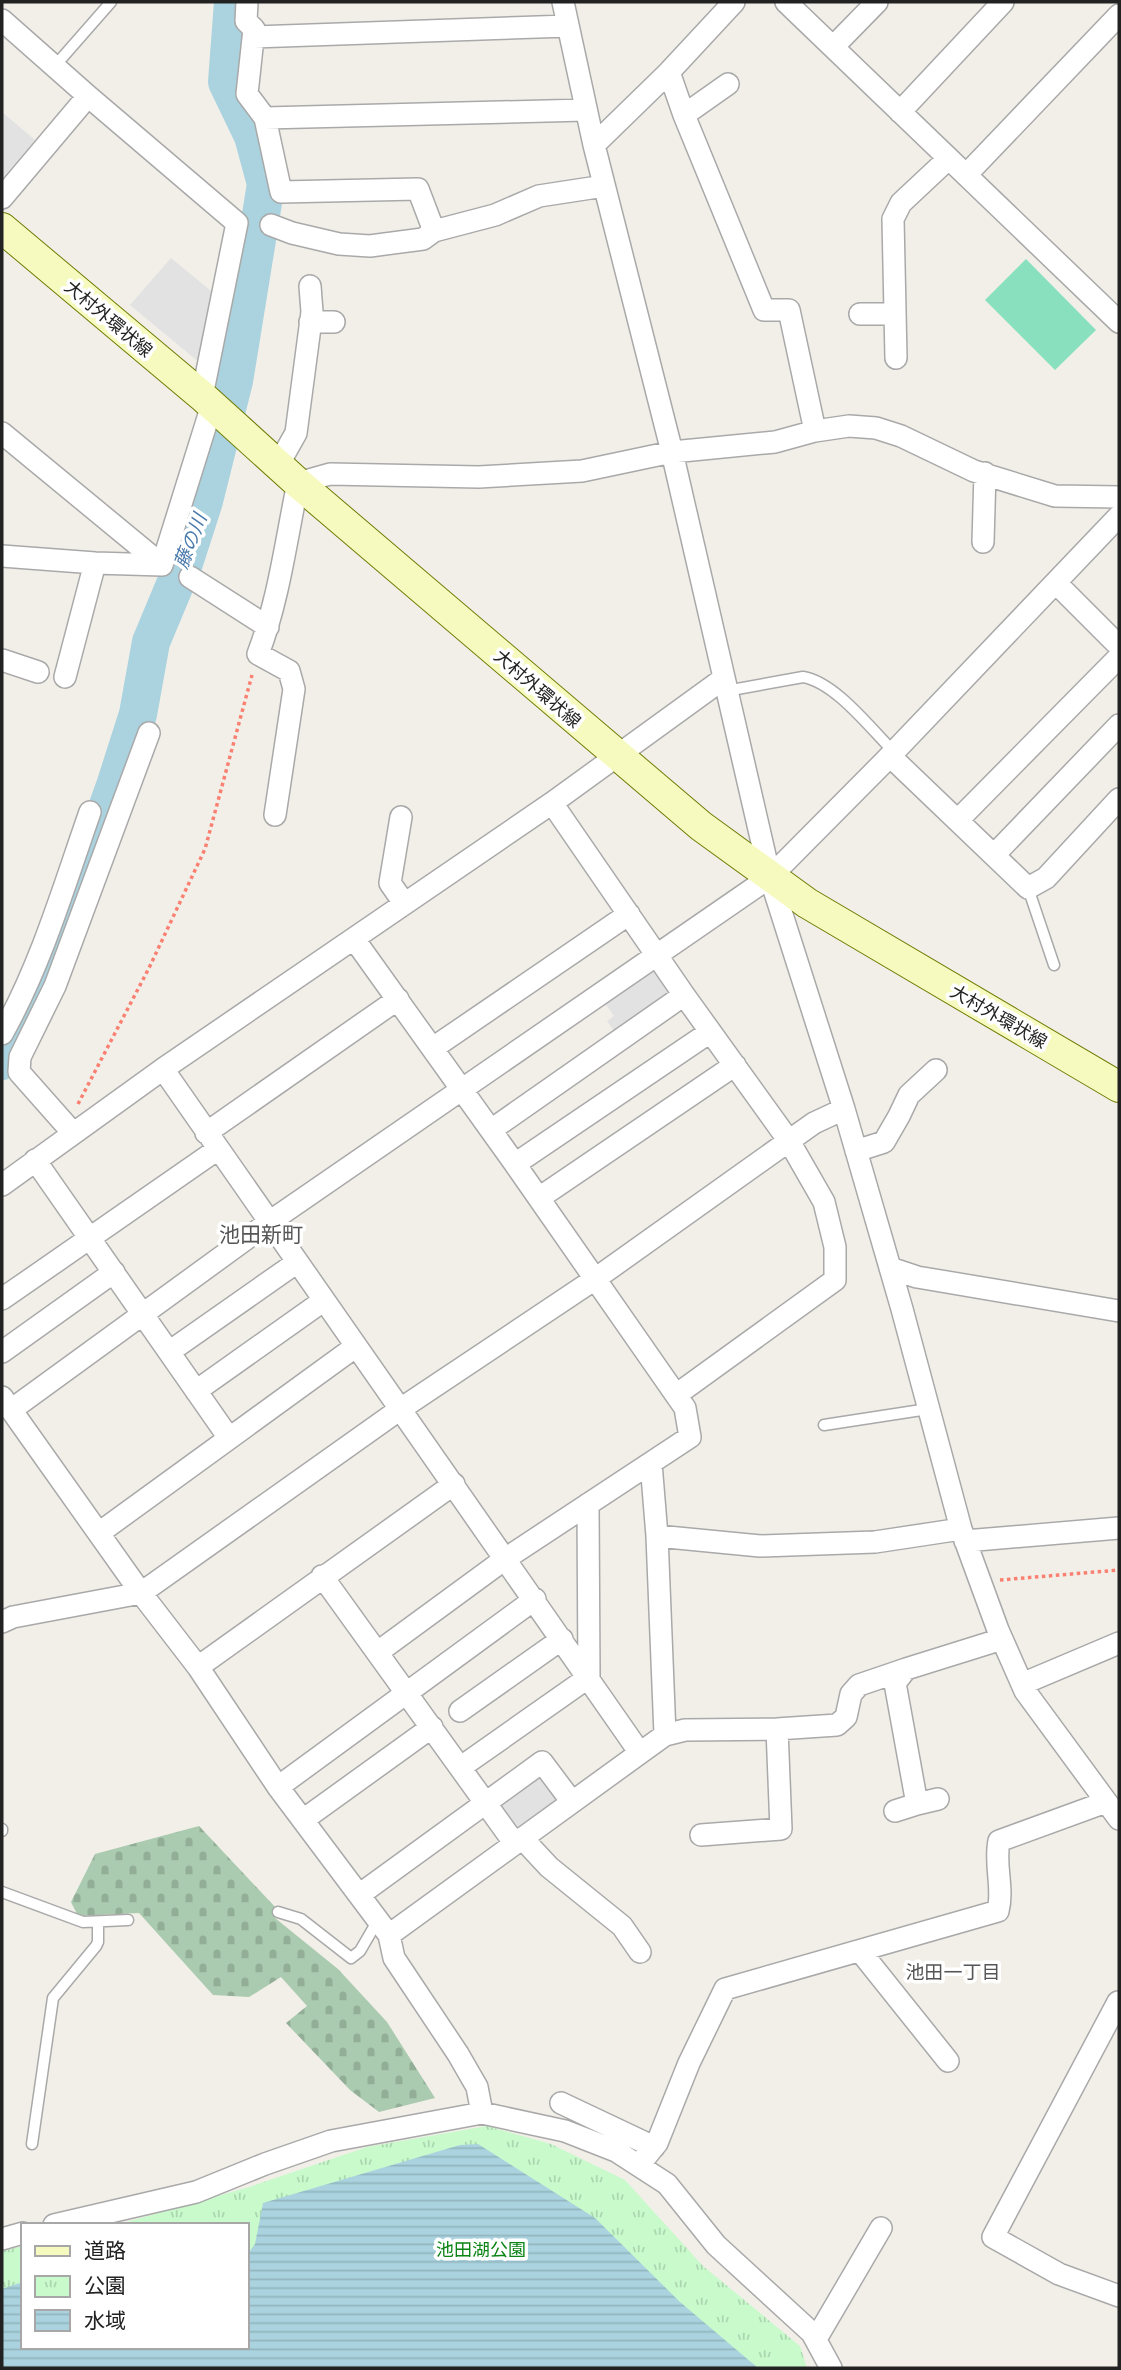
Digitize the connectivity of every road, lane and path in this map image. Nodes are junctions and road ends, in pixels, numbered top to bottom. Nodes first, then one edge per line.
1 (111, 2) edge
2 (247, 2) edge
3 (562, 2) edge
4 (734, 2) edge
5 (877, 2) edge
6 (1003, 2) edge
7 (796, 5) edge
8 (1119, 15) edge
9 (2, 20) edge
10 (568, 26) junction
11 (253, 37) junction
12 (832, 47) junction
13 (54, 67) junction
14 (669, 72) junction
15 (728, 84) dead end
16 (88, 96) junction
17 (585, 110) junction
18 (900, 112) junction
19 (684, 115) junction
20 (265, 118) junction
21 (593, 145) junction
22 (948, 159) junction
23 (966, 175) junction
24 (604, 186) junction
25 (2, 198) edge
26 (271, 225) dead end
27 (2, 229) edge
28 (434, 231) junction
29 (310, 286) dead end
30 (860, 314) dead end
31 (895, 314) junction
32 (310, 321) junction
33 (334, 322) dead end
34 (1119, 322) edge
35 (896, 358) dead end
36 (209, 402) junction
37 (816, 430) junction
38 (2, 433) edge
39 (672, 452) junction
40 (280, 466) junction
41 (985, 473) junction
42 (1119, 497) edge
43 (1119, 516) edge
44 (983, 542) dead end
45 (2, 556) edge
46 (95, 564) junction
47 (162, 565) junction
48 (190, 577) dead end
49 (1056, 583) junction
50 (268, 627) junction
51 (1119, 646) edge
52 (258, 654) junction
53 (1119, 657) edge
54 (2, 660) edge
55 (37, 672) dead end
56 (65, 677) dead end
57 (725, 685) junction
58 (1119, 725) edge
59 (149, 733) dead end
60 (892, 754) junction
61 (618, 756) junction
62 (1119, 799) edge
63 (552, 803) junction
64 (90, 812) dead end
65 (275, 815) dead end
66 (401, 817) dead end
67 (958, 820) junction
68 (993, 855) junction
69 (770, 877) junction
70 (1028, 888) junction
71 (404, 903) junction
72 (629, 914) junction
73 (354, 939) junction
74 (657, 955) junction
75 (1054, 965) dead end
76 (684, 995) junction
77 (398, 999) junction
78 (710, 1032) junction
79 (2, 1034) edge
80 (433, 1048) junction
81 (735, 1065) junction
82 (163, 1069) junction
83 (936, 1070) dead end
84 (1119, 1087) edge
85 (463, 1090) junction
86 (844, 1109) junction
87 (491, 1130) junction
88 (73, 1133) junction
89 (212, 1141) junction
90 (789, 1141) junction
91 (856, 1151) junction
92 (35, 1160) junction
93 (515, 1164) junction
94 (2, 1185) edge
95 (539, 1198) junction
96 (268, 1223) junction
97 (89, 1237) junction
98 (296, 1263) junction
99 (890, 1268) junction
100 (114, 1272) junction
101 (595, 1279) junction
102 (2, 1299) edge
103 (323, 1301) junction
104 (1119, 1311) edge
105 (143, 1313) junction
106 (355, 1347) junction
107 (2, 1352) edge
108 (169, 1352) junction
109 (196, 1391) junction
110 (676, 1395) junction
111 (6, 1404) edge
112 (928, 1409) junction
113 (399, 1410) junction
114 (824, 1425) dead end
115 (229, 1438) junction
116 (650, 1463) junction
117 (454, 1484) junction
118 (588, 1504) junction
119 (1119, 1528) edge
120 (99, 1534) junction
121 (963, 1535) junction
122 (657, 1536) junction
123 (505, 1559) junction
124 (1119, 1570) edge
125 (322, 1576) junction
126 (981, 1582) junction
127 (141, 1593) junction
128 (535, 1599) junction
129 (2, 1622) edge
130 (562, 1639) junction
131 (1002, 1639) junction
132 (1119, 1643) edge
133 (378, 1652) junction
134 (198, 1667) junction
135 (906, 1669) junction
136 (589, 1677) junction
137 (1022, 1684) junction
138 (406, 1692) junction
139 (460, 1711) dead end
140 (432, 1727) junction
141 (777, 1729) junction
142 (665, 1735) junction
143 (640, 1752) junction
144 (461, 1768) junction
145 (278, 1787) junction
146 (938, 1799) dead end
147 (572, 1802) junction
148 (486, 1803) junction
149 (917, 1804) junction
150 (1113, 1810) edge
151 (895, 1811) dead end
152 (303, 1820) junction
153 (701, 1835) dead end
154 (519, 1841) junction
155 (2, 1892) edge
156 (359, 1895) junction
157 (278, 1912) dead end
158 (128, 1920) dead end
159 (97, 1922) junction
160 (384, 1928) junction
161 (860, 1951) junction
162 (640, 1952) dead end
163 (1118, 2002) edge
164 (948, 2061) dead end
165 (561, 2103) dead end
166 (482, 2113) junction
167 (32, 2144) dead end
168 (654, 2147) junction
169 (639, 2165) junction
170 (63, 2223) edge
171 (881, 2228) dead end
172 (21, 2234) edge
173 (2, 2239) edge
174 (1119, 2296) edge
175 (816, 2339) junction
176 (831, 2368) edge

1 - 13 lane
2 - 11 street
3 - 10 street
4 - 14 street
5 - 12 street
6 - 18 street
7 - 12 street
8 - 23 street
9 - 13 street
10 - 11 street
10 - 17 street
11 - 20 street
12 - 18 street
13 - 16 street
14 - 19 street
14 - 21 street
15 - 19 street
16 - 25 street
16 - 36 street
17 - 20 street
17 - 21 street
18 - 22 street
19 - 37 street
20 - 28 street
21 - 24 street
22 - 23 street
22 - 31 street
23 - 34 street
24 - 28 street
24 - 39 street
26 - 28 street
27 - 36 main road, 大村外環状線
29 - 32 street
30 - 31 street
31 - 35 street
32 - 33 street
32 - 40 street
36 - 40 main road, 大村外環状線
36 - 47 street
37 - 39 street
37 - 41 street
38 - 47 street
39 - 40 street
39 - 57 street
40 - 50 street
40 - 61 main road, 大村外環状線
41 - 42 street
41 - 44 street
43 - 49 street
45 - 46 street
46 - 47 street
46 - 56 street
48 - 50 street
49 - 51 street
49 - 60 street
50 - 52 street
52 - 65 street
52 - 88 path
53 - 67 street
54 - 55 street
57 - 60 lane
57 - 61 street
57 - 69 street
58 - 68 street
59 - 88 street
60 - 67 street
60 - 69 street
61 - 63 street
61 - 69 main road, 大村外環状線
62 - 70 street
63 - 71 street
63 - 72 street
64 - 79 street
66 - 71 street
67 - 68 street
68 - 70 street
69 - 74 street
69 - 84 main road, 大村外環状線
69 - 86 street
70 - 75 lane
71 - 73 street
72 - 74 street
72 - 80 street
73 - 77 street
73 - 82 street
74 - 76 street
74 - 85 street
76 - 78 street
76 - 87 street
77 - 80 street
77 - 89 street
78 - 81 street
78 - 93 street
80 - 85 street
81 - 90 street
81 - 95 street
82 - 88 street
82 - 89 street
83 - 91 street
85 - 87 street
85 - 96 street
86 - 90 street
86 - 91 street
87 - 93 street
88 - 92 street
89 - 96 street
89 - 97 street
90 - 101 street
90 - 110 street
91 - 99 street
92 - 94 street
92 - 97 street
93 - 95 street
95 - 101 street
96 - 98 street
96 - 105 street
97 - 100 street
97 - 102 street
98 - 103 street
98 - 108 street
99 - 104 street
99 - 112 street
100 - 105 street
100 - 107 street
101 - 110 street
101 - 113 street
103 - 106 street
103 - 109 street
105 - 108 street
105 - 111 street
106 - 113 street
106 - 115 street
108 - 109 street
109 - 115 street
110 - 116 street
111 - 120 street
112 - 114 lane
112 - 121 street
113 - 117 street
113 - 127 street
115 - 120 street
116 - 118 street
116 - 122 street
117 - 123 street
117 - 125 street
118 - 123 street
118 - 136 street
119 - 121 street
120 - 127 street
121 - 122 street
121 - 126 street
122 - 142 street
123 - 128 street
123 - 133 street
124 - 126 path
125 - 133 street
125 - 134 street
126 - 131 street
127 - 129 street
127 - 134 street
128 - 130 street
128 - 138 street
130 - 136 street
130 - 139 street
131 - 135 street
131 - 137 street
132 - 137 street
133 - 138 street
134 - 145 street
135 - 141 street
135 - 149 street
136 - 143 street
136 - 144 street
137 - 150 street
138 - 140 street
138 - 145 street
140 - 144 street
140 - 152 street
141 - 142 street
141 - 153 street
142 - 143 street
143 - 147 street
144 - 148 street
145 - 152 street
146 - 149 street
147 - 148 street
147 - 154 street
148 - 154 street
148 - 156 street
149 - 151 street
150 - 161 street
152 - 156 street
154 - 160 street
154 - 162 street
155 - 159 lane
156 - 160 street
157 - 160 lane
158 - 159 lane
159 - 167 lane
160 - 166 street
161 - 164 street
161 - 168 street
163 - 174 street
165 - 168 street
166 - 169 street
166 - 170 street
168 - 169 street
169 - 175 street
171 - 175 street
172 - 173 street
175 - 176 street

